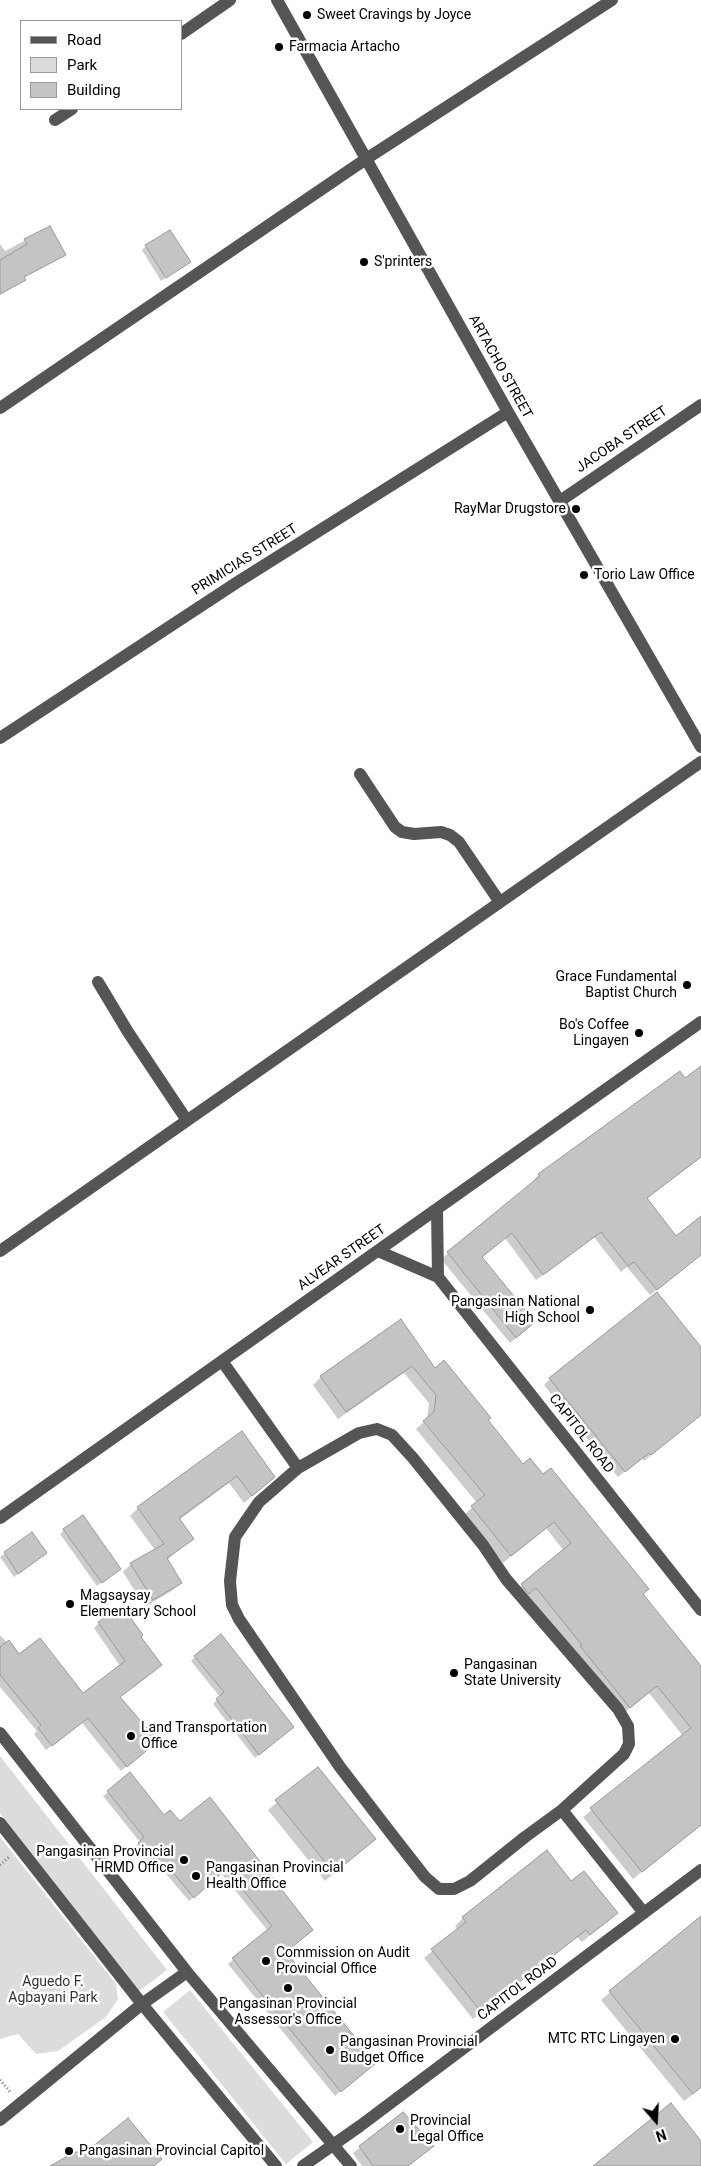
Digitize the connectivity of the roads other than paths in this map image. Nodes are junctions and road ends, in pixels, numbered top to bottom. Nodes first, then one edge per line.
1 (230, 0) edge
2 (277, 0) edge
3 (612, 0) edge
4 (182, 33) edge
5 (70, 110) edge
6 (55, 120) dead end
7 (366, 160) junction
8 (701, 405) edge
9 (0, 408) edge
10 (508, 412) junction
11 (560, 501) junction
12 (0, 738) edge
13 (701, 747) edge
14 (701, 762) edge
15 (360, 774) dead end
16 (499, 901) junction
17 (98, 982) dead end
18 (701, 1022) edge
19 (186, 1119) junction
20 (437, 1209) junction
21 (0, 1251) edge
22 (378, 1251) junction
23 (438, 1277) junction
24 (222, 1361) junction
25 (298, 1468) junction
26 (0, 1518) edge
27 (701, 1610) edge
28 (0, 1733) edge
29 (562, 1810) junction
30 (0, 1823) edge
31 (701, 1870) edge
32 (644, 1912) junction
33 (188, 1972) junction
34 (142, 2004) junction
35 (0, 2120) edge
36 (334, 2145) junction
37 (276, 2166) edge
38 (303, 2166) edge
39 (351, 2166) edge

1 - 4 street
2 - 7 street, ARTACHO STREET
3 - 7 street
5 - 6 street
7 - 9 street
7 - 10 street, ARTACHO STREET
8 - 11 street, JACOBA STREET
10 - 11 street, ARTACHO STREET
10 - 12 street, PRIMICIAS STREET
11 - 13 street, ARTACHO STREET
14 - 16 street
15 - 16 street
16 - 19 street
17 - 19 street
18 - 20 street, ALVEAR STREET
19 - 21 street
20 - 22 street, ALVEAR STREET
20 - 23 street
22 - 23 street, CAPITOL ROAD
22 - 24 street, ALVEAR STREET
23 - 27 street, CAPITOL ROAD
24 - 25 street
24 - 26 street, ALVEAR STREET
25 - 29 street
25 - 29 street
28 - 33 street
29 - 32 street
30 - 34 street
31 - 32 street, CAPITOL ROAD
32 - 36 street, CAPITOL ROAD
33 - 34 street
33 - 36 street
34 - 35 street
34 - 37 street
36 - 38 street, CAPITOL ROAD
36 - 39 street

